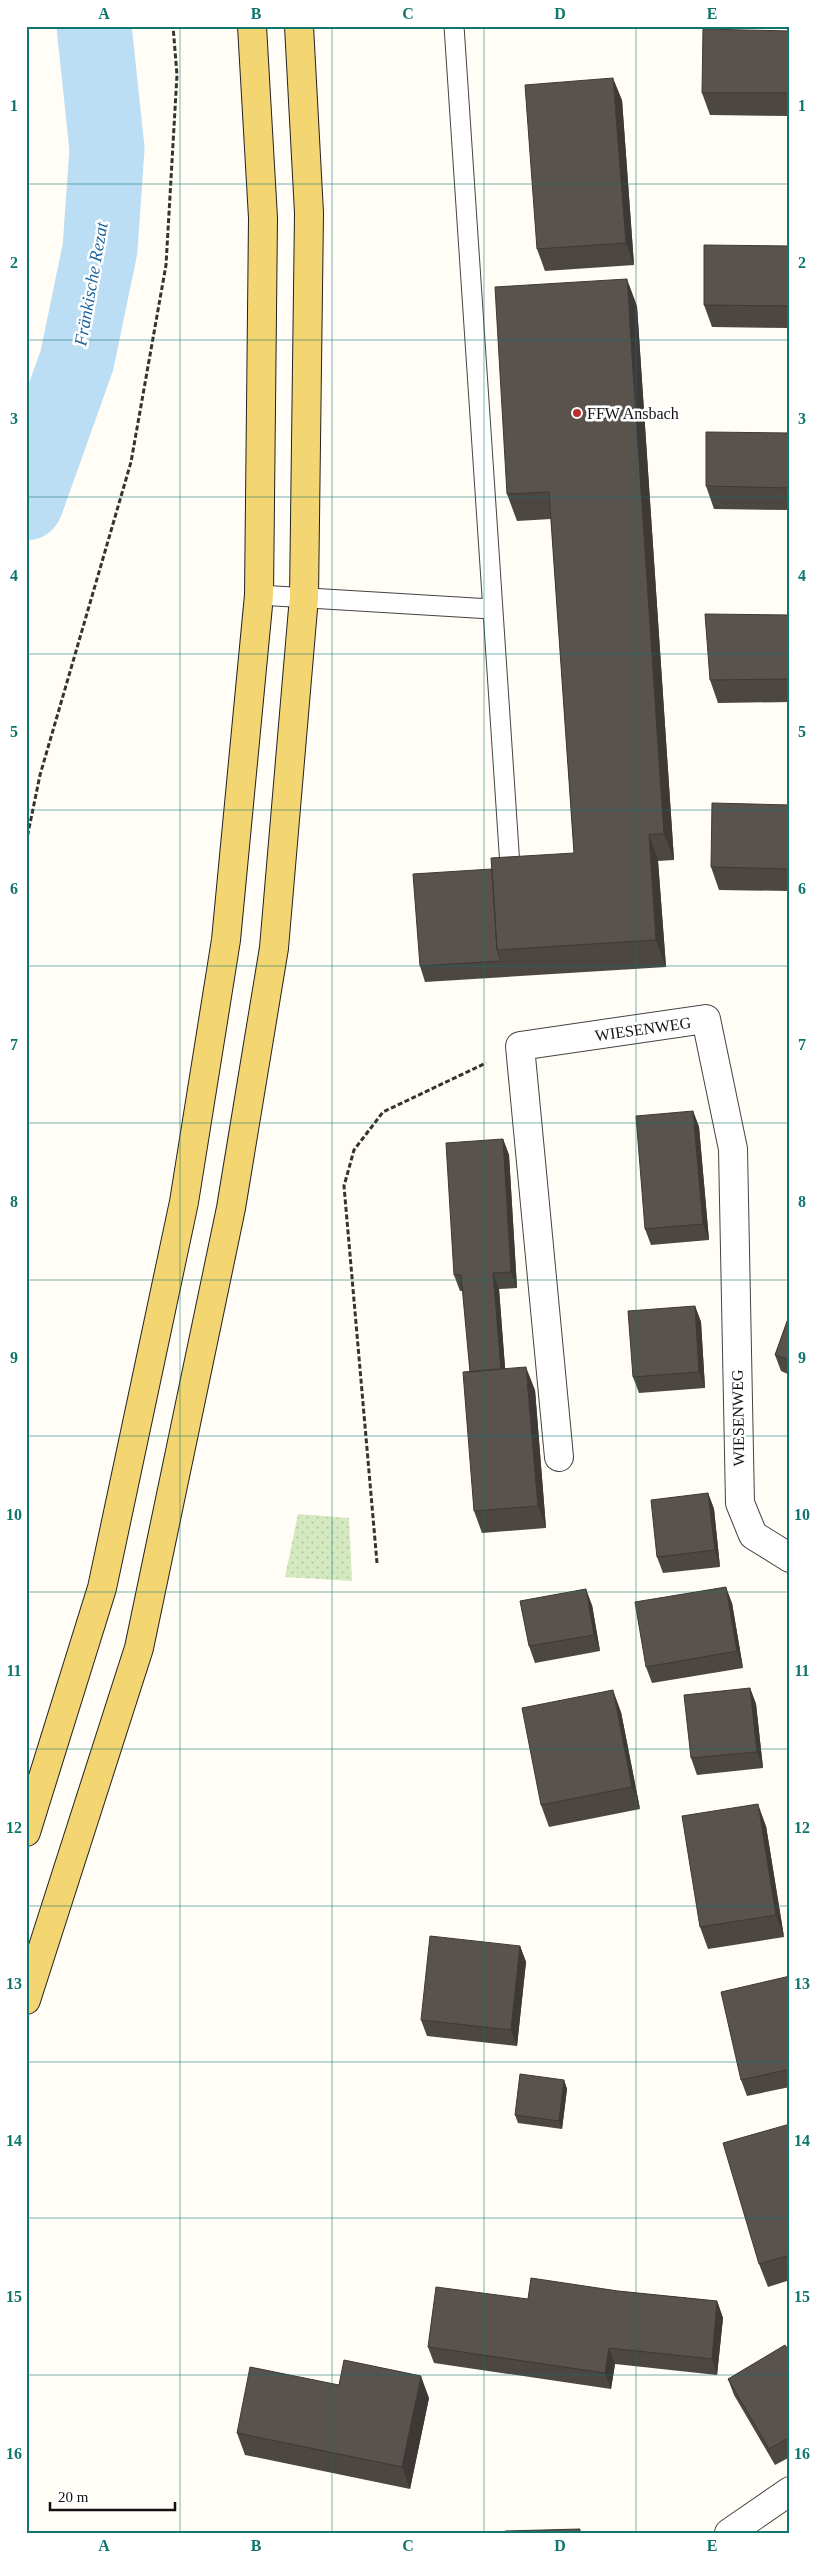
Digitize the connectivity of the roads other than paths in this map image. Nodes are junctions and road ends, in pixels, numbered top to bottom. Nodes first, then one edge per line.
1 (252, 26) edge
2 (299, 26) edge
3 (454, 26) edge
4 (259, 595) junction
5 (304, 597) junction
6 (491, 609) junction
7 (510, 866) edge
8 (558, 1458) dead end
9 (790, 1558) edge
10 (26, 1832) edge
11 (26, 2000) edge
12 (790, 2491) edge
13 (729, 2533) edge

1 - 4 main road
2 - 5 main road
3 - 6 lane
4 - 5 lane
4 - 10 main road
5 - 6 lane
5 - 11 main road
6 - 7 lane
8 - 9 street, WIESENWEG
12 - 13 street

